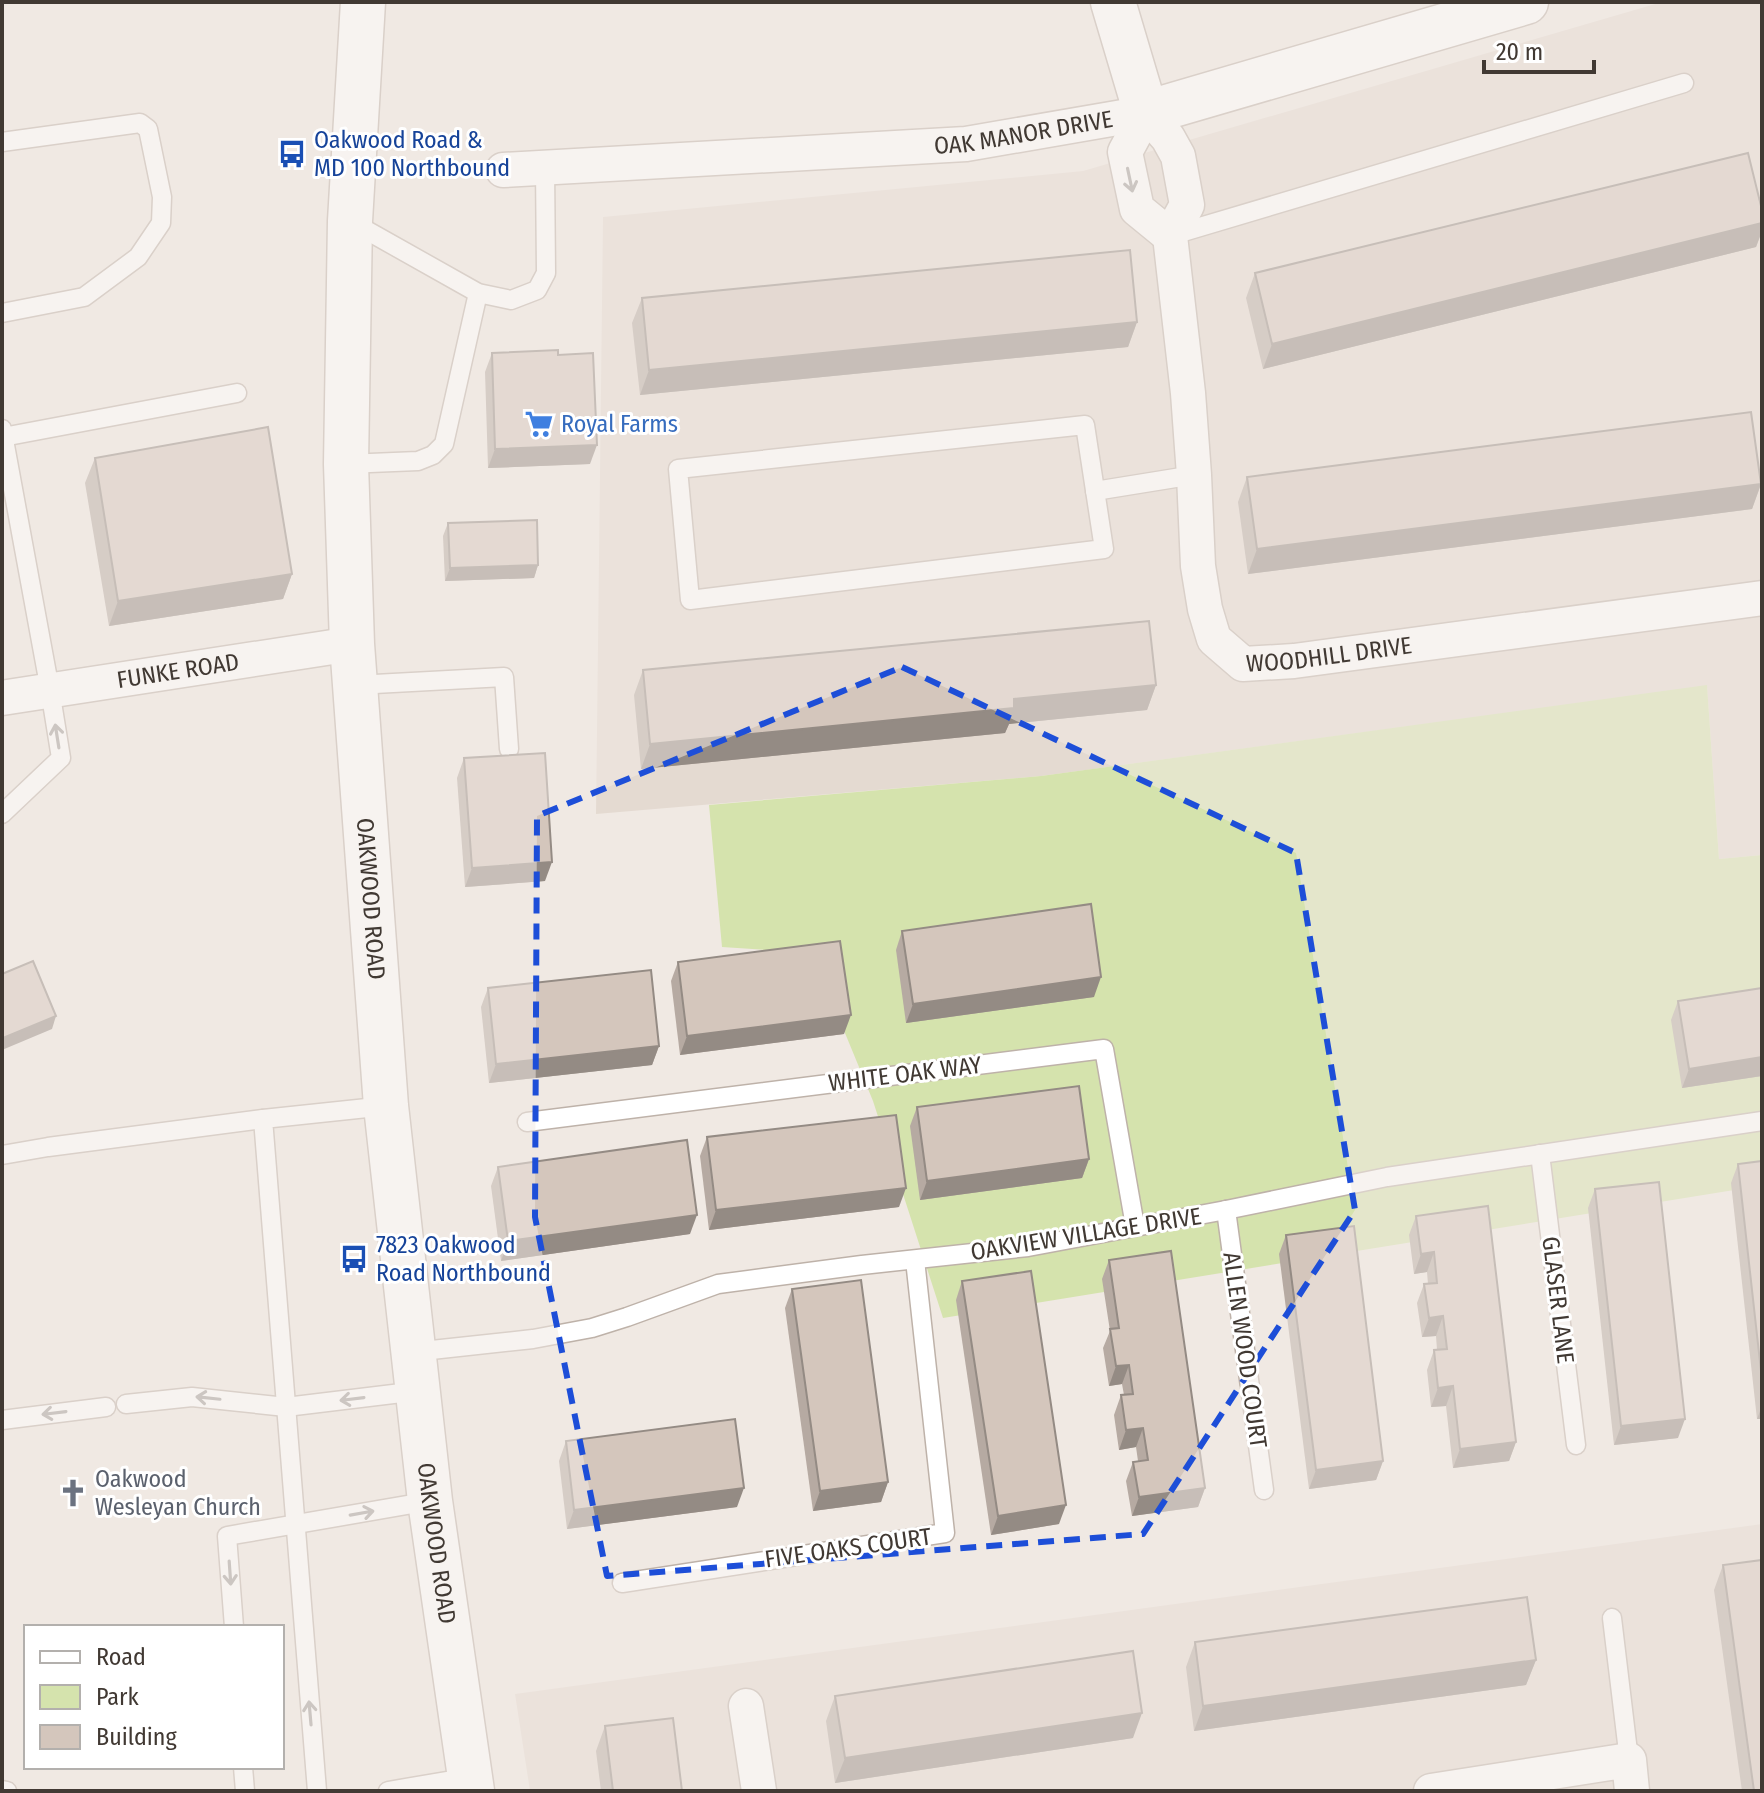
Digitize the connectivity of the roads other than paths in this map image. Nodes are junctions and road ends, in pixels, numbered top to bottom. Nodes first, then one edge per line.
1 (363, 2) edge
2 (1113, 2) edge
3 (1526, 2) edge
4 (1684, 83) dead end
5 (1146, 113) junction
6 (2, 142) edge
7 (545, 167) junction
8 (503, 170) dead end
9 (350, 221) junction
10 (1170, 236) junction
11 (478, 293) junction
12 (2, 313) edge
13 (237, 393) dead end
14 (3, 433) edge
15 (346, 464) junction
16 (1194, 475) junction
17 (1095, 491) junction
18 (1762, 598) edge
19 (354, 664) junction
20 (50, 690) junction
21 (2, 698) edge
22 (509, 749) dead end
23 (2, 814) edge
24 (386, 1106) junction
25 (263, 1119) junction
26 (1762, 1121) edge
27 (527, 1122) dead end
28 (1540, 1154) junction
29 (2, 1155) edge
30 (1226, 1210) junction
31 (1135, 1226) junction
32 (915, 1260) junction
33 (415, 1372) junction
34 (126, 1404) dead end
35 (106, 1407) dead end
36 (286, 1407) junction
37 (2, 1420) edge
38 (1576, 1445) dead end
39 (1264, 1490) dead end
40 (430, 1501) junction
41 (295, 1524) junction
42 (622, 1583) dead end
43 (1612, 1618) dead end
44 (234, 1625) edge
45 (746, 1706) dead end
46 (243, 1769) edge
47 (1631, 1776) edge
48 (471, 1784) edge
49 (245, 1791) edge
50 (317, 1791) edge
51 (388, 1791) edge
52 (759, 1791) edge
53 (1431, 1791) edge

1 - 9 street, OAKWOOD ROAD
2 - 5 street
3 - 5 street, OAK MANOR DRIVE
4 - 10 lane
5 - 7 street, OAK MANOR DRIVE
5 - 10 street
5 -> 10 street
6 - 12 lane
7 - 8 street, OAK MANOR DRIVE
7 - 11 lane
9 - 11 lane
9 - 15 street, OAKWOOD ROAD
10 - 16 street, WOODHILL DRIVE
11 - 15 lane
13 - 14 lane
14 - 20 lane
15 - 19 street, OAKWOOD ROAD
16 - 17 lane
16 - 18 street, WOODHILL DRIVE
17 - 17 lane
19 - 20 street, FUNKE ROAD
19 - 22 lane
19 - 24 street, OAKWOOD ROAD
20 - 21 street, FUNKE ROAD
23 -> 20 lane
24 - 25 lane
24 - 33 street, OAKWOOD ROAD
25 - 29 lane
25 - 36 lane
26 - 28 lane, OAKVIEW VILLAGE DRIVE
27 - 31 lane, WHITE OAK WAY
28 - 30 lane, OAKVIEW VILLAGE DRIVE
28 - 38 lane, GLASER LANE
30 - 31 lane, OAKVIEW VILLAGE DRIVE
30 - 39 lane, ALLEN WOOD COURT
31 - 32 lane, OAKVIEW VILLAGE DRIVE
32 - 33 lane, OAKVIEW VILLAGE DRIVE
32 - 42 lane, FIVE OAKS COURT
33 -> 36 lane, OAKVIEW VILLAGE DRIVE
33 - 40 street, OAKWOOD ROAD
36 -> 34 lane, OAKVIEW VILLAGE DRIVE
35 -> 37 lane
36 - 41 lane
41 -> 40 lane
40 - 48 street, OAKWOOD ROAD
41 -> 44 lane
50 -> 41 lane
43 - 47 lane
45 - 52 street
46 - 49 lane
47 - 53 street
48 - 51 lane

